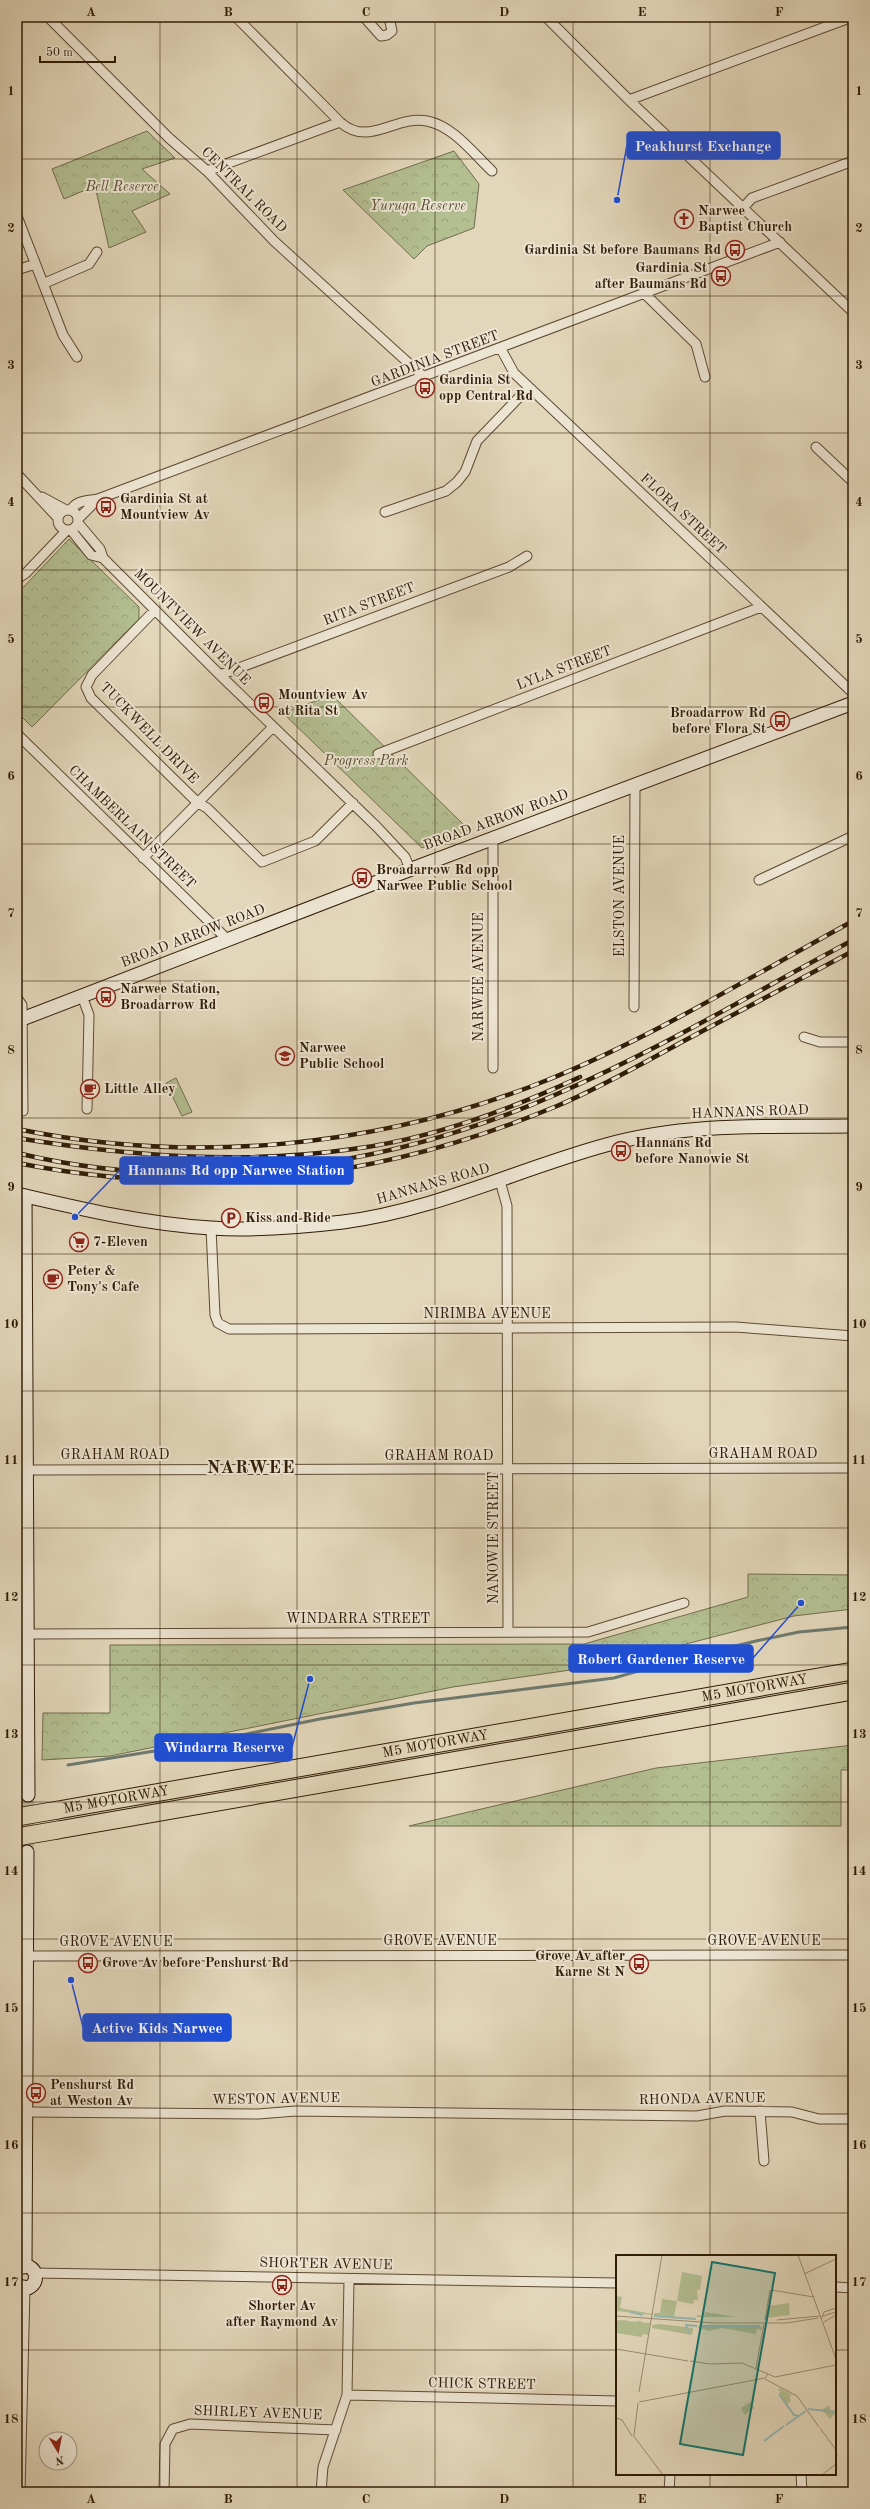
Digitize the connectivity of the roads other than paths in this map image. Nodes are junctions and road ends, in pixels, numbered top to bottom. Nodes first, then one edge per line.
1 (48, 17) edge
2 (236, 17) edge
3 (364, 17) edge
4 (389, 17) edge
5 (546, 17) edge
6 (852, 17) edge
7 (629, 100) junction
8 (340, 122) junction
9 (853, 161) edge
10 (207, 171) junction
11 (492, 171) dead end
12 (743, 208) junction
13 (17, 216) edge
14 (780, 242) junction
15 (97, 252) dead end
16 (35, 264) junction
17 (17, 270) edge
18 (45, 283) junction
19 (645, 294) junction
20 (852, 309) edge
21 (501, 349) junction
22 (77, 357) dead end
23 (705, 377) dead end
24 (425, 378) junction
25 (529, 387) junction
26 (816, 447) dead end
27 (17, 474) edge
28 (853, 482) edge
29 (41, 497) junction
30 (98, 499) junction
31 (68, 510) junction
32 (385, 512) dead end
33 (58, 518) junction
34 (78, 521) junction
35 (69, 530) junction
36 (527, 556) dead end
37 (103, 558) junction
38 (17, 579) edge
39 (761, 607) junction
40 (156, 610) junction
41 (220, 675) junction
42 (853, 694) edge
43 (853, 703) edge
44 (273, 727) junction
45 (17, 734) edge
46 (378, 754) dead end
47 (635, 785) junction
48 (198, 803) junction
49 (352, 803) junction
50 (853, 836) edge
51 (493, 839) junction
52 (143, 858) junction
53 (410, 869) junction
54 (759, 880) dead end
55 (227, 939) junction
56 (82, 996) junction
57 (17, 998) edge
58 (634, 1007) dead end
59 (19, 1021) edge
60 (804, 1038) dead end
61 (853, 1042) edge
62 (493, 1068) dead end
63 (87, 1108) dead end
64 (23, 1112) dead end
65 (853, 1126) edge
66 (500, 1181) junction
67 (21, 1195) edge
68 (211, 1228) junction
69 (507, 1328) junction
70 (853, 1336) edge
71 (21, 1368) edge
72 (853, 1468) edge
73 (26, 1470) junction
74 (508, 1470) junction
75 (22, 1485) edge
76 (684, 1603) dead end
77 (508, 1632) junction
78 (27, 1634) junction
79 (853, 1671) edge
80 (22, 1672) edge
81 (853, 1691) edge
82 (28, 1795) tunnel mouth
83 (17, 1817) edge
84 (17, 1837) edge
85 (27, 1852) tunnel mouth
86 (853, 1955) edge
87 (26, 1956) junction
88 (760, 2111) junction
89 (26, 2112) junction
90 (527, 2113) joint
91 (853, 2119) edge
92 (764, 2161) dead end
93 (21, 2266) edge
94 (36, 2273) junction
95 (349, 2279) junction
96 (616, 2283) edge
97 (21, 2287) edge
98 (836, 2287) edge
99 (853, 2288) edge
100 (347, 2394) junction
101 (616, 2401) edge
102 (336, 2430) junction
103 (670, 2475) edge
104 (801, 2475) edge
105 (20, 2492) edge
106 (164, 2492) edge
107 (322, 2492) edge
108 (669, 2492) edge
109 (802, 2492) edge

1 - 10 street, CENTRAL ROAD
2 - 8 street
3 - 4 street
5 - 7 street
6 - 7 street
7 - 12 street
8 - 10 street
8 - 11 street
9 - 12 street
10 - 24 street, CENTRAL ROAD
12 - 14 street
13 - 16 street
14 - 19 street, GARDINIA STREET
14 - 20 street
15 - 18 street
16 - 17 street
16 - 18 street
18 - 22 street
19 - 21 street, GARDINIA STREET
19 - 23 street
21 - 24 street, GARDINIA STREET
21 - 25 street, FLORA STREET
24 - 30 street, GARDINIA STREET
25 - 32 street
25 - 39 street, FLORA STREET
26 - 28 street
27 - 29 street
29 - 31 street
29 - 33 street
30 - 31 street, GARDINIA STREET
30 - 34 street, GARDINIA STREET
31 - 33 street
31 - 34 street
33 - 35 street
34 - 35 street
34 - 37 street, MOUNTVIEW AVENUE
35 - 37 street, MOUNTVIEW AVENUE
35 - 38 street
36 - 41 street, RITA STREET
37 - 40 street, MOUNTVIEW AVENUE
39 - 42 street, FLORA STREET
39 - 46 street, LYLA STREET
40 - 41 street, MOUNTVIEW AVENUE
40 - 48 street, TUCKWELL DRIVE
41 - 44 street, MOUNTVIEW AVENUE
43 - 47 street, BROAD ARROW ROAD
44 - 48 street
44 - 49 street, MOUNTVIEW AVENUE
45 - 52 street, CHAMBERLAIN STREET
47 - 51 street, BROAD ARROW ROAD
47 - 58 street, ELSTON AVENUE
48 - 49 street
48 - 52 street
49 - 53 street, MOUNTVIEW AVENUE
50 - 54 street
51 - 53 street, BROAD ARROW ROAD
51 - 62 street, NARWEE AVENUE
52 - 55 street, CHAMBERLAIN STREET
53 - 55 street, BROAD ARROW ROAD
55 - 56 street, BROAD ARROW ROAD
56 - 59 street, BROAD ARROW ROAD
56 - 63 street
57 - 59 street
59 - 64 street
60 - 61 street
65 - 66 street, HANNANS ROAD
66 - 68 street, HANNANS ROAD
66 - 69 street, NANOWIE STREET
67 - 68 street, HANNANS ROAD
67 - 71 street
68 - 69 street, NIRIMBA AVENUE
69 - 70 street, NIRIMBA AVENUE
69 - 74 street, NANOWIE STREET
71 - 73 street
72 - 74 street, GRAHAM ROAD
73 - 74 street, GRAHAM ROAD
73 - 75 street
74 - 77 street, NANOWIE STREET
75 - 78 street
76 - 77 street, WINDARRA STREET
77 - 78 street, WINDARRA STREET
78 - 80 street
79 - 83 highway, M5 MOTORWAY, bridge
80 - 82 street
81 - 84 highway, M5 MOTORWAY, bridge
85 - 87 street
86 - 87 street, GROVE AVENUE
87 - 89 street
88 - 90 street, RHONDA AVENUE
88 - 91 street, RHONDA AVENUE
88 - 92 street
89 - 90 street, WESTON AVENUE
89 - 93 street
93 - 94 street
94 - 95 street, SHORTER AVENUE
94 - 97 street
95 - 96 street, SHORTER AVENUE
95 - 100 street
97 - 105 street
98 - 99 street
100 - 101 street, CHICK STREET
100 - 102 street
102 - 106 street, SHIRLEY AVENUE
102 - 107 street
103 - 108 street
104 - 109 street

